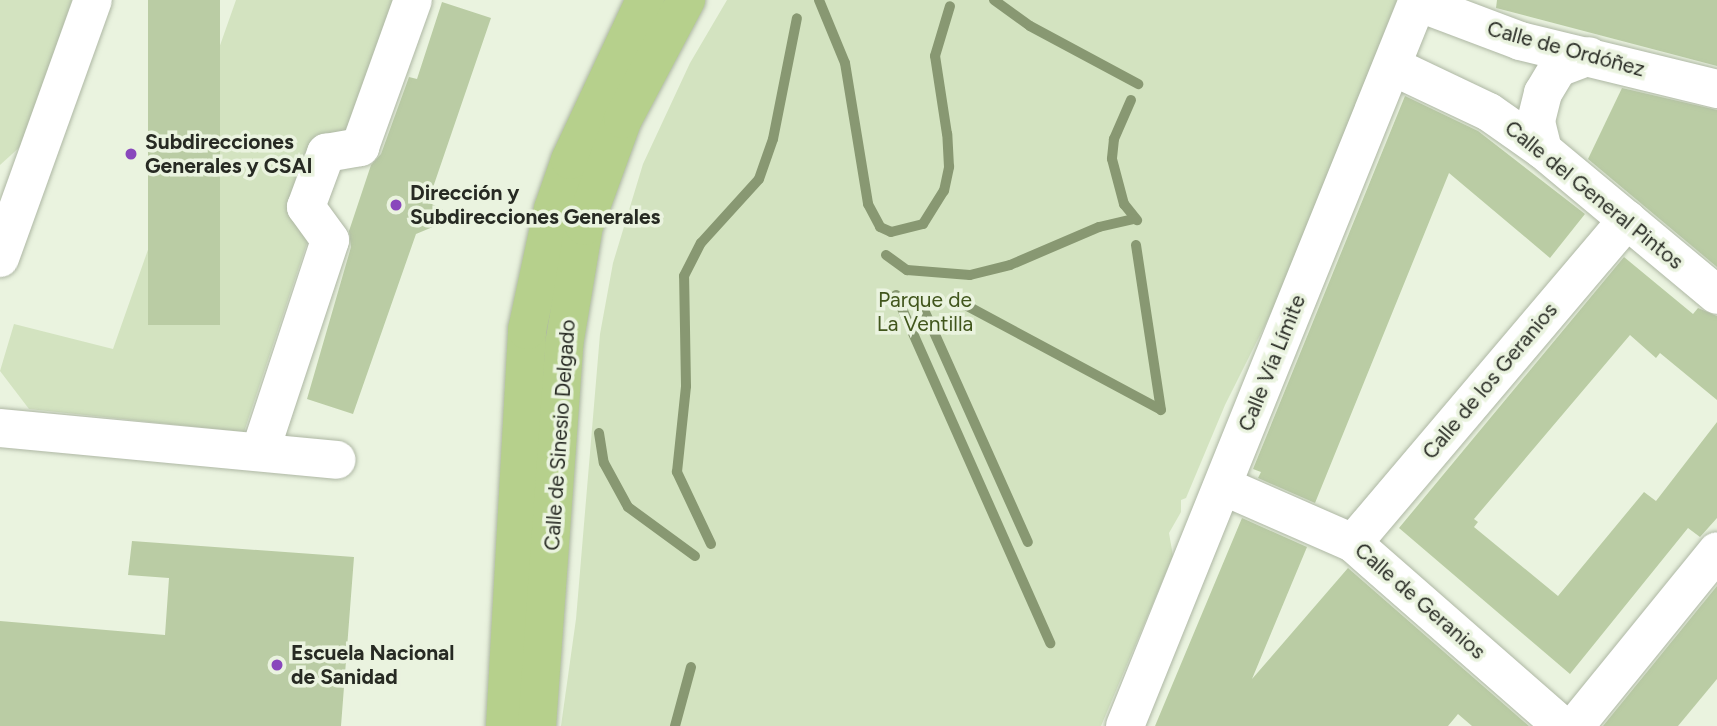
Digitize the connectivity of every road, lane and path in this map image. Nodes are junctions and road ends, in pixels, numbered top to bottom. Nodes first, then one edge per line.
1 (93, 0) edge
2 (413, 0) edge
3 (645, 0) edge
4 (686, 0) edge
5 (1417, 1) edge
6 (1589, 56) junction
7 (1392, 66) junction
8 (1717, 89) edge
9 (1543, 150) junction
10 (8, 209) edge
11 (1628, 220) junction
12 (0, 258) edge
13 (1717, 295) edge
14 (0, 428) edge
15 (260, 452) junction
16 (336, 460) dead end
17 (1223, 486) junction
18 (1353, 542) junction
19 (1717, 551) edge
20 (505, 726) edge
21 (537, 726) edge
22 (1125, 726) edge
23 (1562, 726) edge
24 (1575, 726) edge

1 - 10 street
2 - 15 street
3 - 20 main road, Calle de Sinesio Delgado
4 - 21 main road, Calle de Sinesio Delgado
5 - 6 street, Calle de Ordóñez
5 - 7 street, Calle Vía Límite
6 - 8 street, Calle de Ordóñez
6 - 9 street
7 - 9 street, Calle del General Pintos
7 - 17 street, Calle Vía Límite
9 - 11 street, Calle del General Pintos
10 - 12 street
11 - 13 street, Calle del General Pintos
11 - 18 street, Calle de los Geranios
14 - 15 street
15 - 16 street
17 - 18 street, Calle de Geranios
17 - 22 street, Calle Vía Límite
18 - 23 street, Calle de Geranios
19 - 24 street

